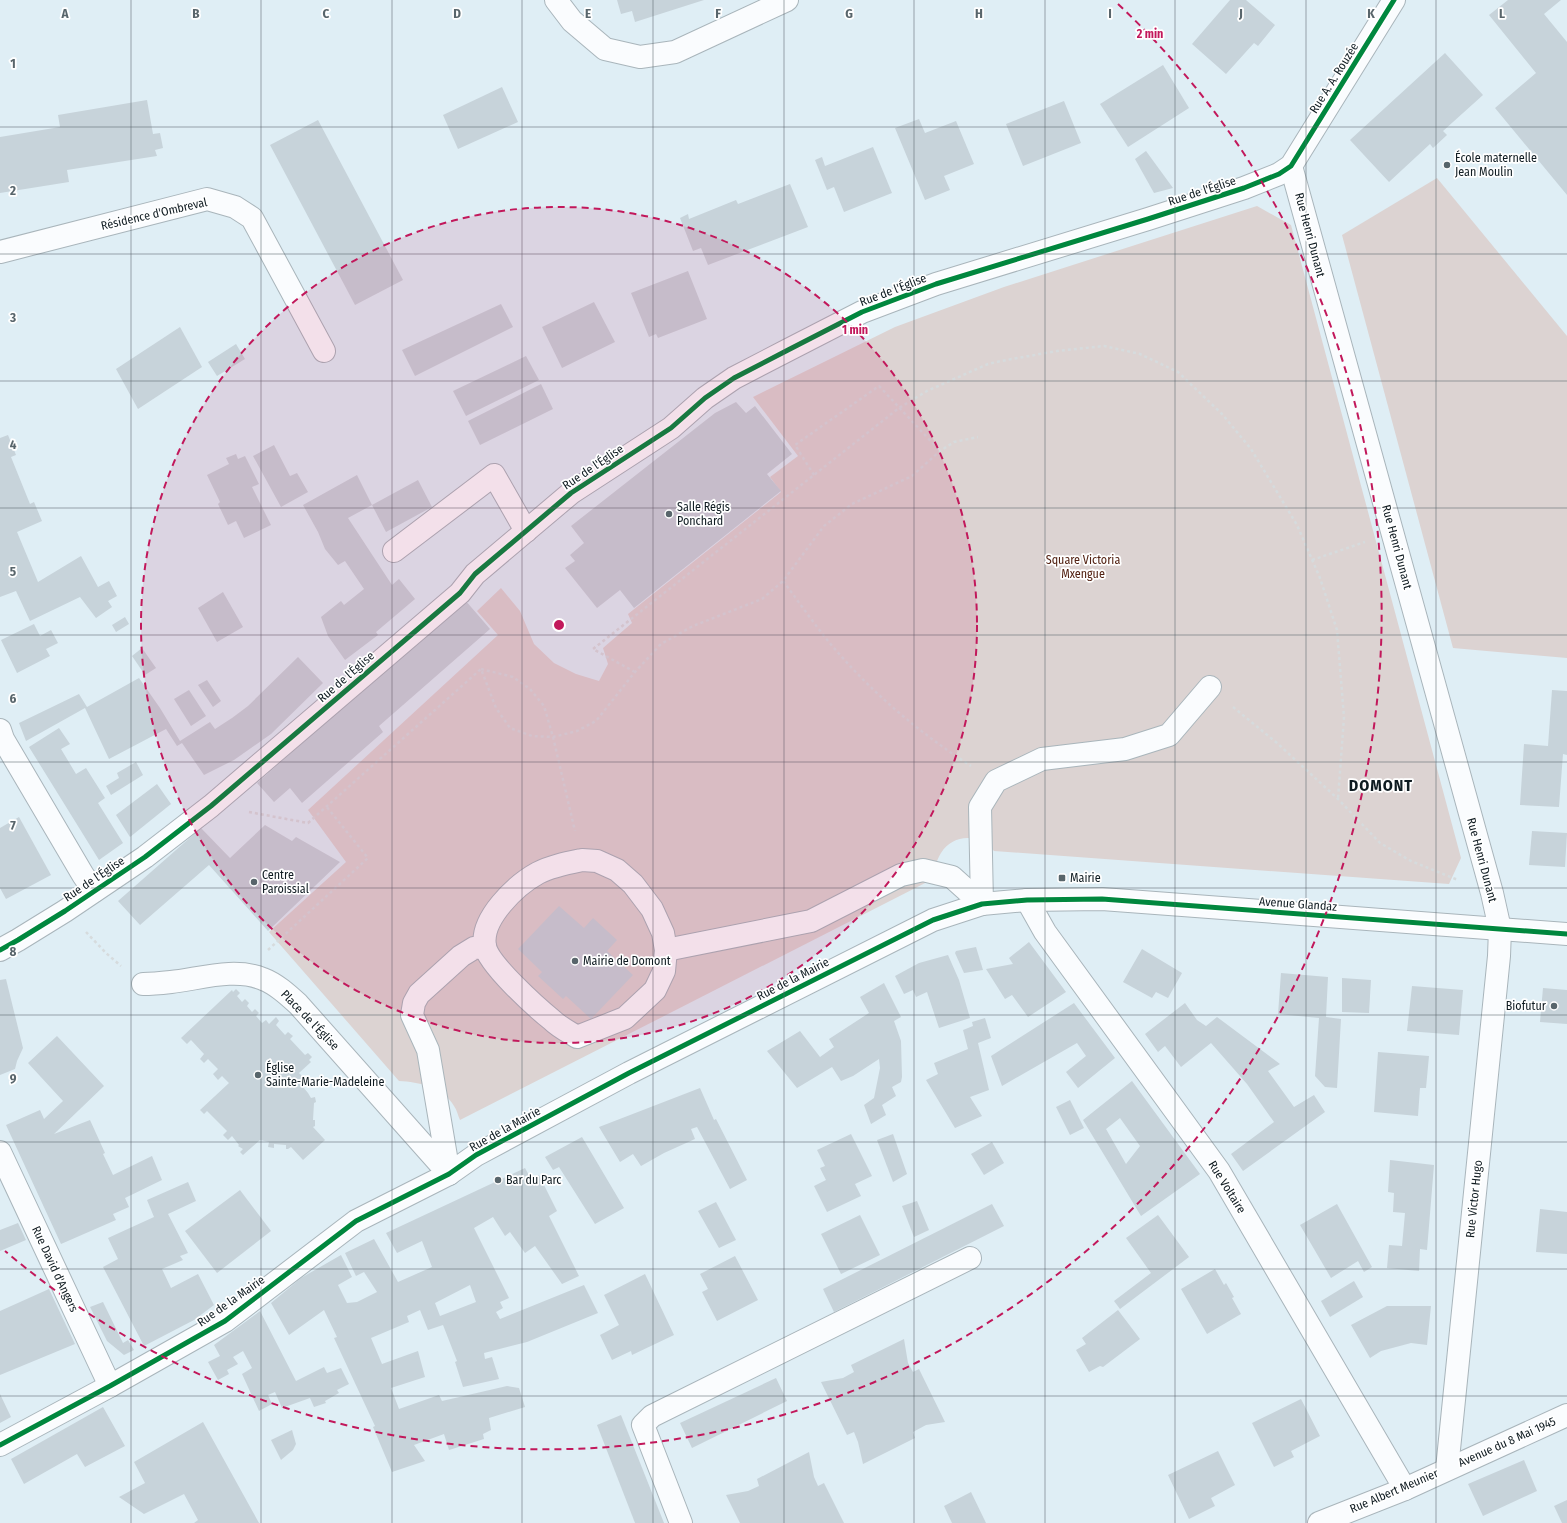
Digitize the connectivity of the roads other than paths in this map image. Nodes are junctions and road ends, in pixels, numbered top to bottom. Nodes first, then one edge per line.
1 (556, 0) edge
2 (787, 0) edge
3 (1394, 0) edge
4 (1291, 166) junction
5 (0, 252) edge
6 (324, 351) dead end
7 (526, 531) junction
8 (394, 551) dead end
9 (1210, 687) road end
10 (0, 730) edge
11 (94, 891) junction
12 (1027, 900) junction
13 (982, 904) junction
14 (1500, 929) junction
15 (1567, 934) edge
16 (485, 946) junction
17 (0, 950) edge
18 (666, 950) junction
19 (143, 984) dead end
20 (0, 1152) edge
21 (449, 1174) junction
22 (970, 1258) dead end
23 (110, 1386) junction
24 (1567, 1415) edge
25 (0, 1445) edge
26 (1447, 1469) junction
27 (1405, 1489) junction
28 (681, 1523) edge
29 (1319, 1523) edge

1 - 2 street
3 - 4 street, Rue A. A. Rouzée
4 - 7 street, Rue de l'Église
4 - 14 street, Rue Henri Dunant
5 - 6 street, Résidence d'Ombreval
7 - 8 street
7 - 11 street, Rue de l'Église
9 - 13 street
10 - 11 street
11 - 17 street, Rue de l'Église
12 - 13 street, Rue de la Mairie
12 - 14 street, Avenue Glandaz
12 - 27 street, Rue Voltaire
13 - 18 street
13 - 21 street, Rue de la Mairie
14 - 15 street, Avenue Glandaz
14 - 26 street, Rue Victor Hugo
16 - 18 street
16 - 18 street
16 - 21 street
19 - 21 street, Place de l'Église
20 - 23 street, Rue David d'Angers
21 - 23 street, Rue de la Mairie
22 - 28 street
23 - 25 street, Rue de la Mairie
24 - 26 street, Avenue du 8 Mai 1945
26 - 27 street, Rue Albert Meunier
27 - 29 street, Rue Albert Meunier

